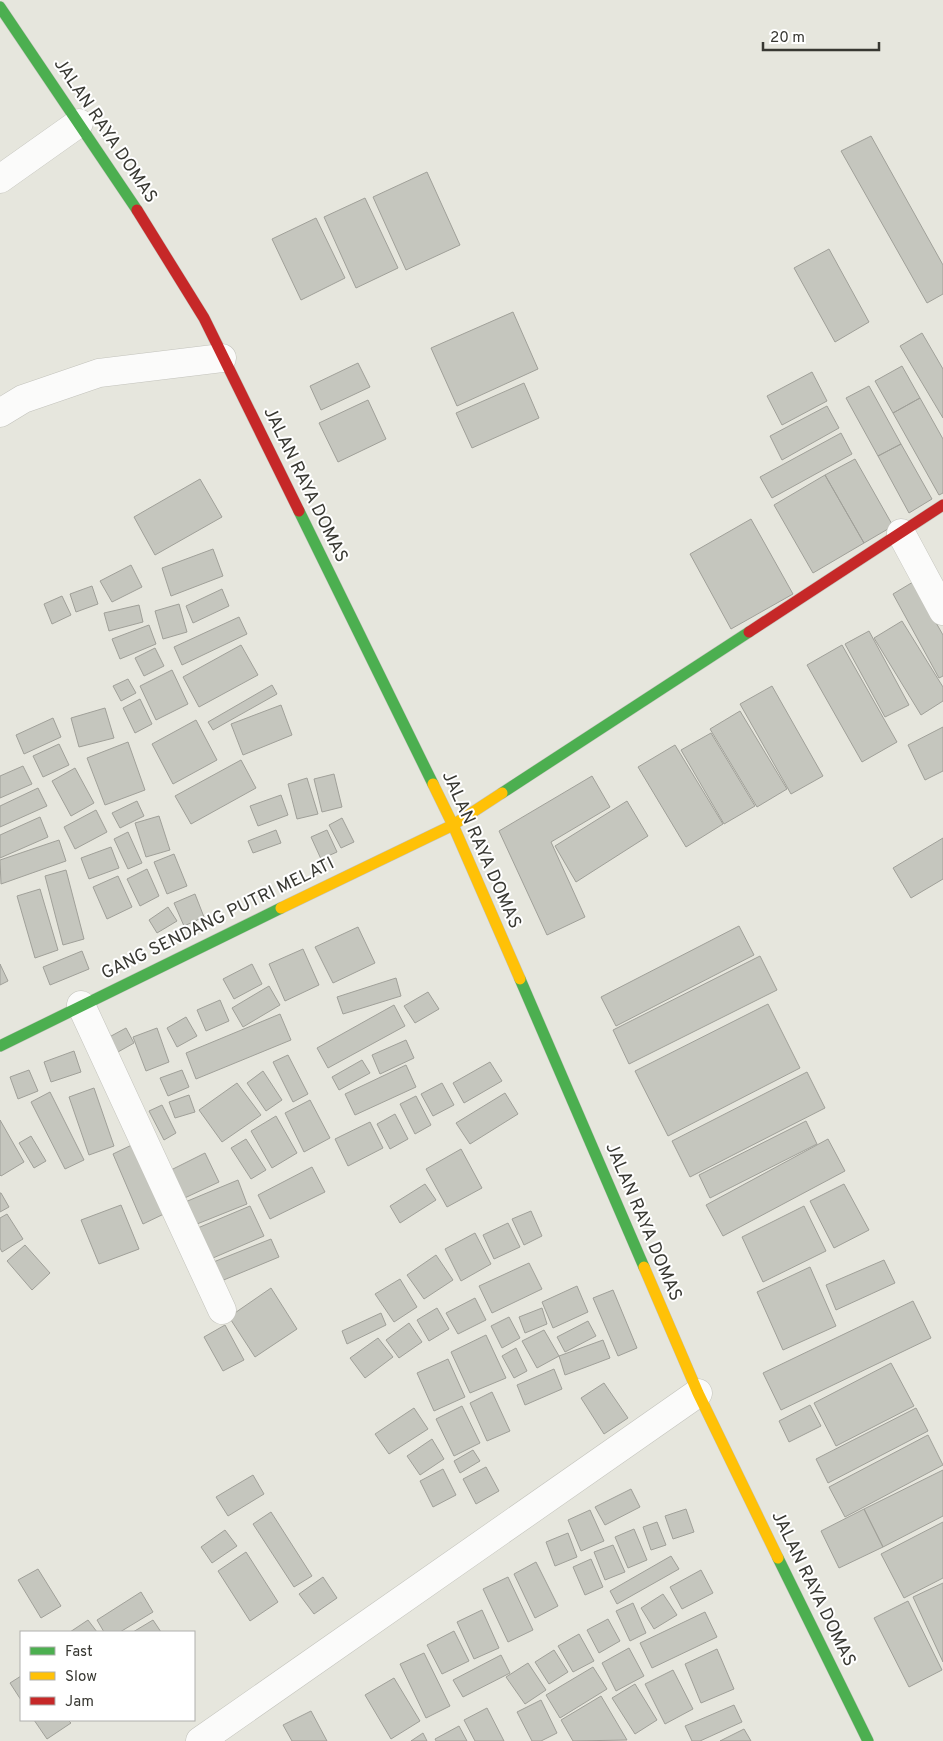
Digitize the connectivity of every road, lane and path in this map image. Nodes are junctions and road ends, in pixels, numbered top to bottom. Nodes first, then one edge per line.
1 (0, 7) edge
2 (79, 123) junction
3 (0, 179) edge
4 (222, 358) junction
5 (0, 413) edge
6 (943, 505) edge
7 (901, 532) junction
8 (943, 611) edge
9 (453, 825) junction
10 (81, 1005) junction
11 (0, 1046) edge
12 (222, 1310) dead end
13 (698, 1393) junction
14 (200, 1741) edge
15 (868, 1741) edge

1 - 2 main road, JALAN RAYA DOMAS
2 - 3 street
2 - 4 main road, JALAN RAYA DOMAS
4 - 5 street
4 - 9 main road, JALAN RAYA DOMAS
6 - 7 main road, GANG SENDANG PUTRI MELATI
7 - 8 street
7 - 9 main road, GANG SENDANG PUTRI MELATI
9 - 10 main road, GANG SENDANG PUTRI MELATI
9 - 13 main road, JALAN RAYA DOMAS
10 - 11 main road, GANG SENDANG PUTRI MELATI
10 - 12 street
13 - 14 street
13 - 15 main road, JALAN RAYA DOMAS

